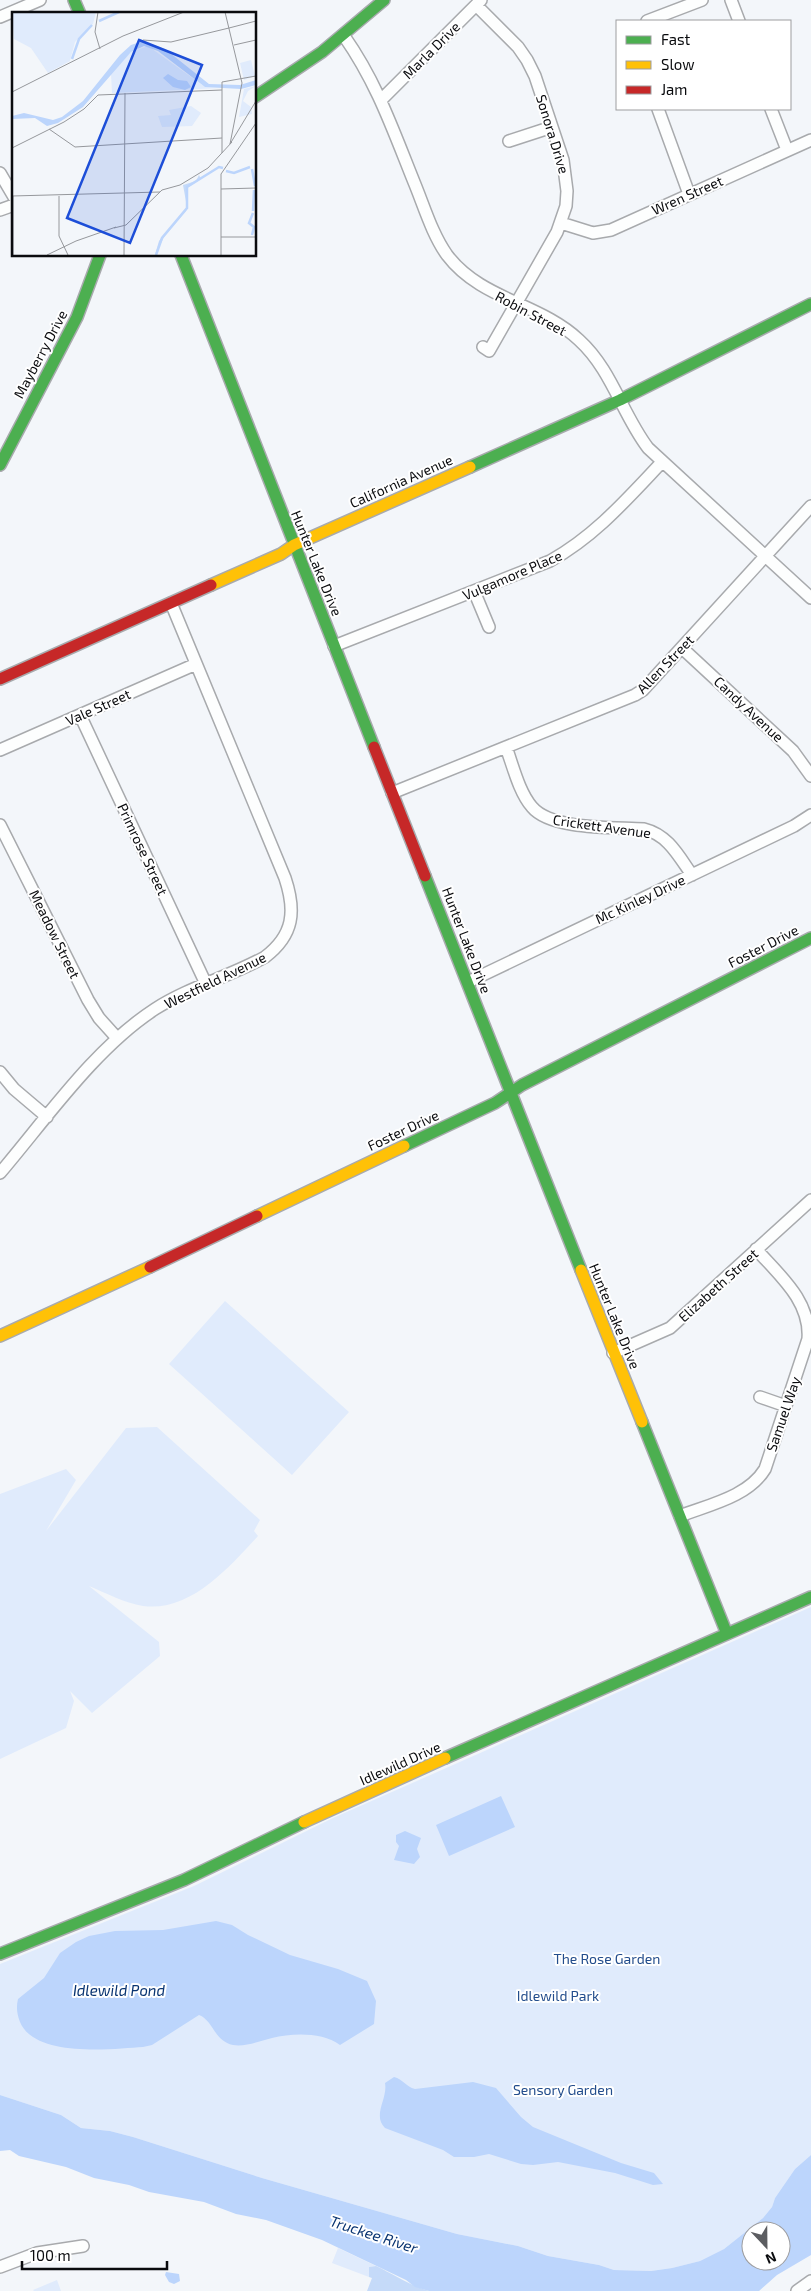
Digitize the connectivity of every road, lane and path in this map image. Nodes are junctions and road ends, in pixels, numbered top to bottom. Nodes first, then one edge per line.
1 (40, 0) edge
2 (74, 0) edge
3 (384, 0) edge
4 (702, 0) edge
5 (731, 0) edge
6 (479, 2) edge
7 (79, 12) edge
8 (0, 17) edge
9 (650, 20) edge
10 (739, 20) edge
11 (344, 36) junction
12 (256, 96) edge
13 (381, 100) junction
14 (658, 110) edge
15 (771, 110) edge
16 (552, 126) junction
17 (811, 140) edge
18 (509, 141) dead end
19 (787, 150) junction
20 (0, 173) edge
21 (12, 194) edge
22 (689, 194) junction
23 (12, 206) edge
24 (0, 210) edge
25 (561, 223) junction
26 (100, 256) edge
27 (181, 256) edge
28 (516, 304) junction
29 (811, 304) edge
30 (483, 347) dead end
31 (620, 400) junction
32 (662, 462) junction
33 (0, 465) edge
34 (811, 506) edge
35 (294, 545) junction
36 (765, 556) junction
37 (474, 591) junction
38 (811, 598) edge
39 (171, 603) junction
40 (489, 627) dead end
41 (334, 646) junction
42 (682, 648) junction
43 (196, 664) junction
44 (0, 678) edge
45 (80, 714) junction
46 (506, 747) junction
47 (0, 750) edge
48 (811, 776) edge
49 (392, 793) junction
50 (811, 814) edge
51 (0, 825) edge
52 (692, 875) junction
53 (811, 938) edge
54 (468, 982) junction
55 (206, 984) junction
56 (118, 1038) junction
57 (0, 1072) edge
58 (510, 1094) junction
59 (47, 1118) junction
60 (0, 1173) edge
61 (811, 1200) edge
62 (756, 1249) junction
63 (0, 1336) edge
64 (613, 1353) junction
65 (760, 1397) dead end
66 (786, 1406) junction
67 (680, 1516) junction
68 (811, 1597) edge
69 (727, 1634) junction
70 (0, 1954) edge
71 (83, 2246) dead end
72 (0, 2267) edge
73 (811, 2280) edge
74 (796, 2291) edge

1 - 8 street
2 - 7 street
3 - 11 street
4 - 9 street
5 - 10 street
6 - 13 street, Marla Drive
6 - 16 street, Sonora Drive
11 - 12 street
11 - 13 street, Robin Street
13 - 28 street, Robin Street
14 - 22 street
15 - 19 street
16 - 18 street
16 - 25 street, Sonora Drive
17 - 19 street, Wren Street
19 - 22 street, Wren Street
20 - 21 street
22 - 25 street, Wren Street
23 - 24 street
25 - 28 street, Sonora Drive
26 - 33 street, Mayberry Drive
27 - 35 street, Hunter Lake Drive
28 - 30 street, Sonora Drive
28 - 31 street, Robin Street
29 - 31 street, California Avenue
31 - 32 street, Robin Street
31 - 35 street, California Avenue
32 - 36 street, Robin Street
32 - 37 street, Vulgamore Place
34 - 36 street, Allen Street
35 - 39 street, California Avenue
35 - 41 street, Hunter Lake Drive
36 - 38 street, Robin Street
36 - 42 street, Allen Street
37 - 40 street
37 - 41 street, Vulgamore Place
39 - 43 street, Westfield Avenue
39 - 44 street, California Avenue
41 - 49 street, Hunter Lake Drive
42 - 46 street, Allen Street
42 - 48 street, Candy Avenue
43 - 45 street, Vale Street
43 - 55 street, Westfield Avenue
45 - 47 street, Vale Street
45 - 55 street, Primrose Street
46 - 49 street, Allen Street
46 - 52 street, Crickett Avenue
49 - 54 street, Hunter Lake Drive
50 - 52 street, Mc Kinley Drive
51 - 56 street, Meadow Street
52 - 54 street, Mc Kinley Drive
53 - 58 street, Foster Drive
54 - 58 street, Hunter Lake Drive
55 - 56 street, Westfield Avenue
56 - 59 street, Westfield Avenue
57 - 59 street
58 - 63 street, Foster Drive
58 - 64 street, Hunter Lake Drive
59 - 60 street, Westfield Avenue
61 - 62 street, Elizabeth Street
62 - 64 street, Elizabeth Street
62 - 66 street, Samuel Way
64 - 67 street, Hunter Lake Drive
65 - 66 street
66 - 67 street, Samuel Way
67 - 69 street, Hunter Lake Drive
68 - 69 street, Idlewild Drive
69 - 70 street, Idlewild Drive
71 - 72 street
73 - 74 street

